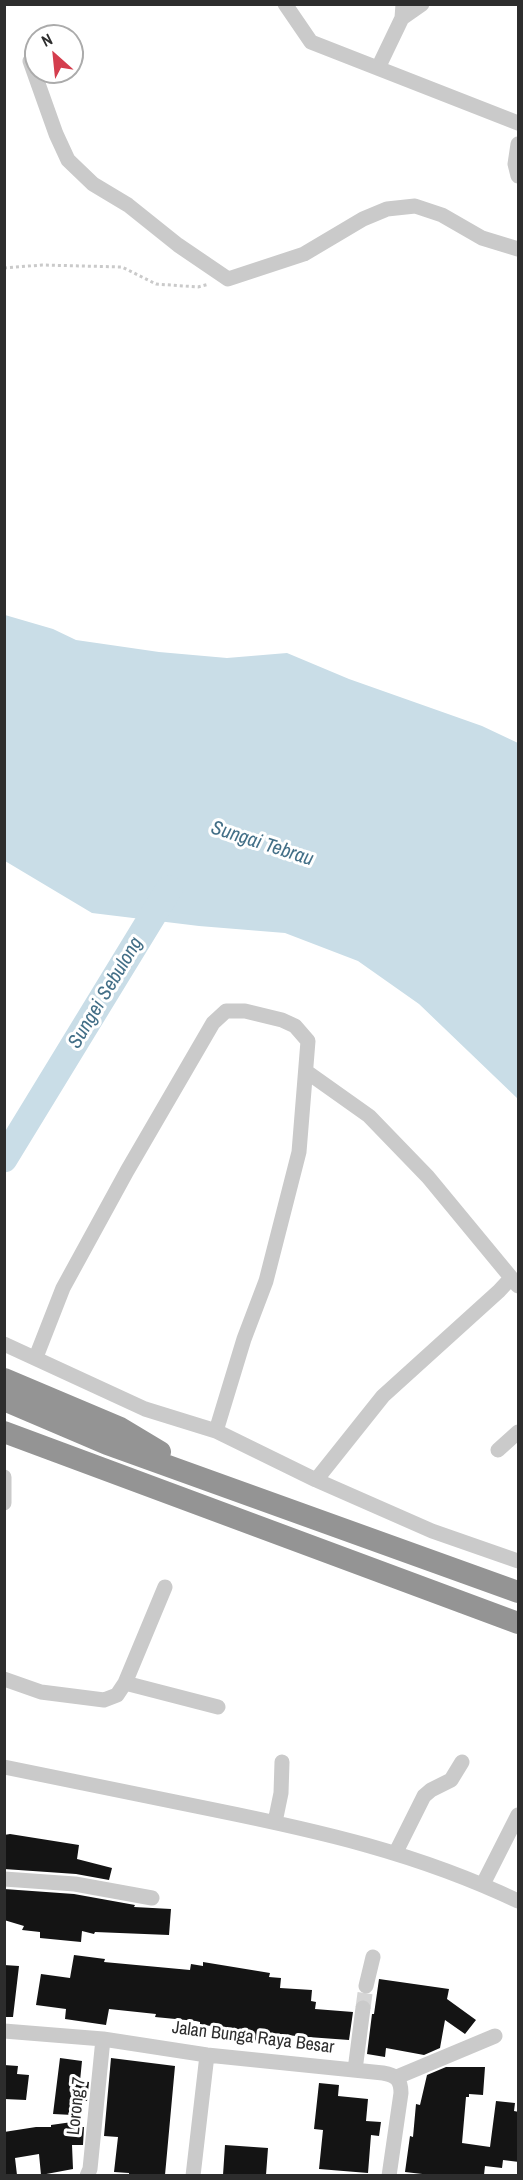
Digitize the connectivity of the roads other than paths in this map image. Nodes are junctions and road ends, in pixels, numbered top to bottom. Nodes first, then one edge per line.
1 (285, 4) edge
2 (422, 4) edge
3 (403, 11) edge
4 (378, 68) junction
5 (38, 84) edge
6 (519, 123) edge
7 (518, 147) edge
8 (519, 176) edge
9 (519, 249) edge
10 (307, 1072) junction
11 (515, 1282) edge
12 (4, 1344) edge
13 (36, 1358) junction
14 (4, 1379) edge
15 (8, 1402) edge
16 (216, 1431) junction
17 (4, 1432) edge
18 (519, 1432) edge
19 (498, 1450) dead end
20 (4, 1477) edge
21 (201, 1477) junction
22 (316, 1480) junction
23 (4, 1503) edge
24 (519, 1561) edge
25 (165, 1587) dead end
26 (518, 1592) edge
27 (517, 1622) edge
28 (4, 1679) edge
29 (125, 1683) junction
30 (218, 1707) dead end
31 (462, 1761) dead end
32 (282, 1762) dead end
33 (4, 1767) edge
34 (518, 1815) edge
35 (275, 1822) junction
36 (396, 1852) junction
37 (4, 1879) edge
38 (483, 1884) junction
39 (152, 1898) dead end
40 (519, 1901) edge
41 (373, 1958) dead end
42 (366, 1986) tunnel mouth
43 (363, 2008) tunnel mouth
44 (4, 2031) edge
45 (495, 2036) dead end
46 (103, 2039) junction
47 (207, 2055) junction
48 (355, 2070) junction
49 (397, 2077) junction
50 (87, 2175) edge
51 (193, 2175) edge
52 (389, 2175) edge

1 - 4 street
2 - 3 street
3 - 4 street
4 - 6 street
5 - 9 street
7 - 8 street
10 - 11 street
10 - 13 street
10 - 16 street
11 - 22 street
12 - 13 street
13 - 16 street
14 - 21 highway
15 - 21 highway
16 - 22 street
17 - 27 highway
18 - 19 street
20 - 23 street
21 - 26 highway
22 - 24 street
25 - 29 street
28 - 29 street
29 - 30 street
31 - 36 street
32 - 35 street
33 - 35 street
34 - 38 street
35 - 36 street
36 - 38 street
37 - 39 street
38 - 40 street
41 - 42 street
43 - 48 street
44 - 46 street, Jalan Bunga Raya Besar
45 - 49 street
46 - 47 street, Jalan Bunga Raya Besar
46 - 50 street, Lorong 7
47 - 48 street, Jalan Bunga Raya Besar
47 - 51 street
48 - 49 street, Jalan Bunga Raya Besar
49 - 52 street

